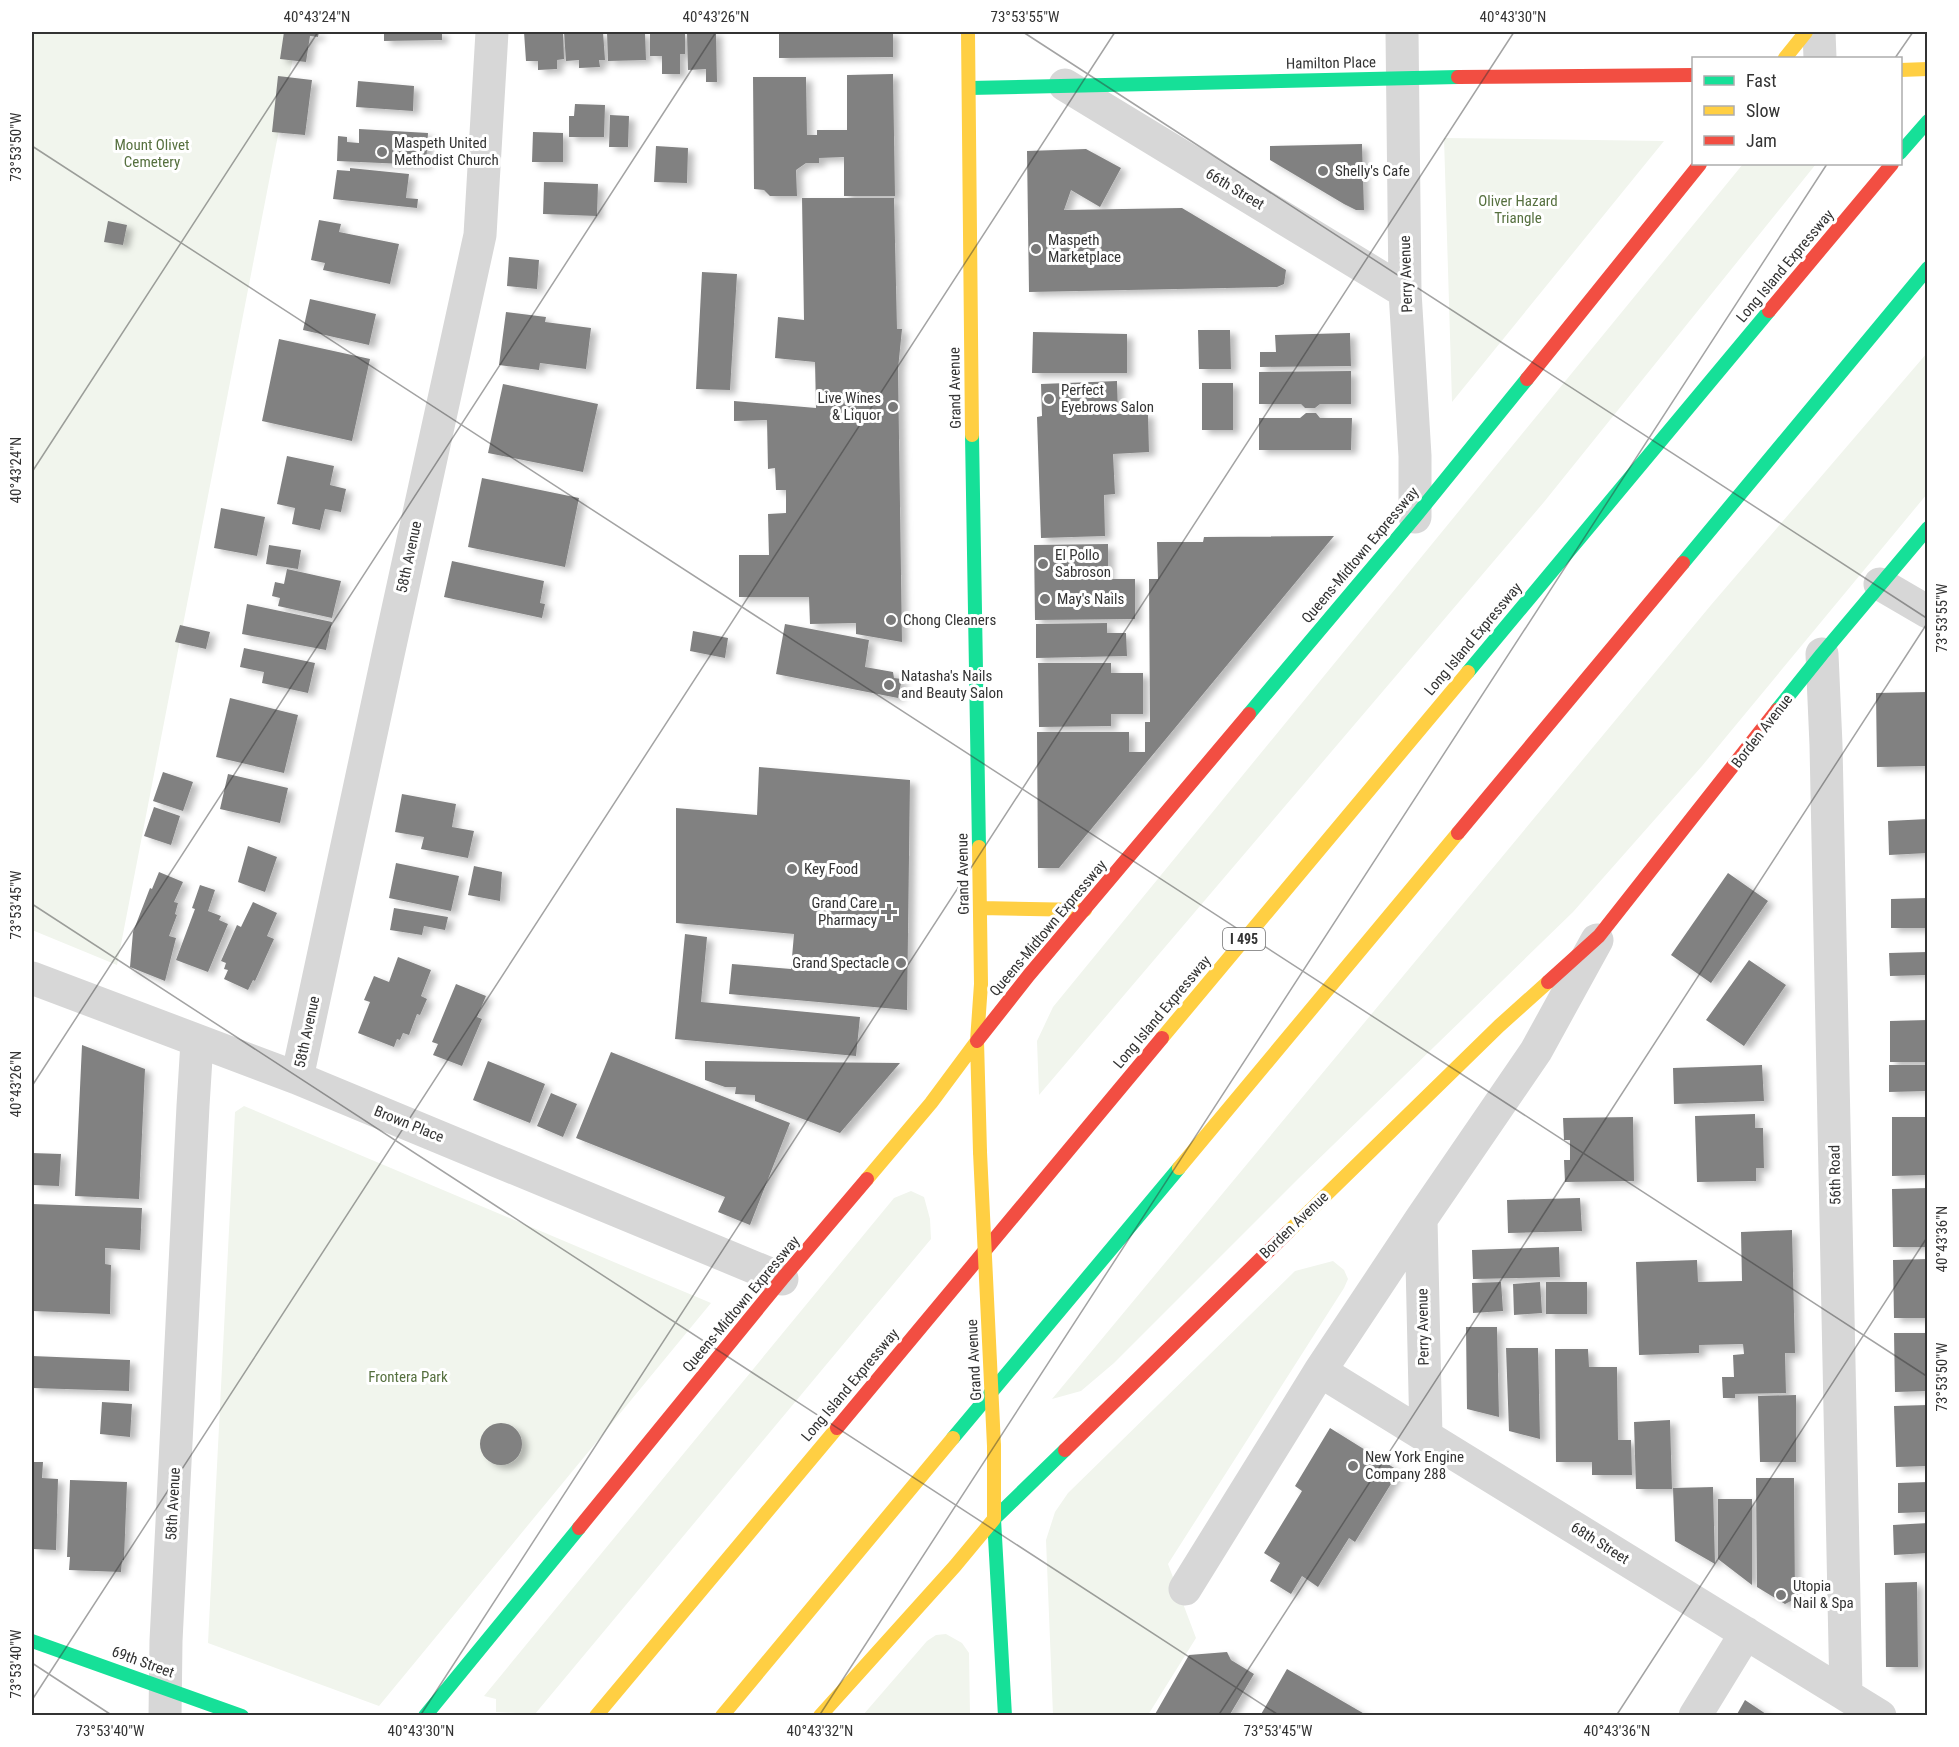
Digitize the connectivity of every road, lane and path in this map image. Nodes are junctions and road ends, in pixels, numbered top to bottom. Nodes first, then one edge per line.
1 (492, 32) edge
2 (968, 32) edge
3 (1402, 32) edge
4 (1806, 32) edge
5 (1819, 32) edge
6 (1786, 57) edge
7 (1820, 57) edge
8 (1928, 69) edge
9 (1902, 70) edge
10 (1692, 75) edge
11 (1403, 78) junction
12 (1065, 85) junction
13 (969, 88) junction
14 (1928, 121) edge
15 (1902, 151) edge
16 (1699, 165) edge
17 (1891, 165) edge
18 (1928, 268) edge
19 (1406, 292) junction
20 (1415, 517) junction
21 (1928, 528) edge
22 (1880, 584) junction
23 (1928, 612) edge
24 (1822, 654) junction
25 (980, 908) junction
26 (1085, 910) junction
27 (1599, 936) junction
28 (32, 978) edge
29 (977, 1041) junction
30 (197, 1042) junction
31 (297, 1078) junction
32 (1421, 1219) junction
33 (782, 1279) junction
34 (1320, 1371) junction
35 (1426, 1436) junction
36 (994, 1519) junction
37 (1185, 1589) dead end
38 (1746, 1633) junction
39 (32, 1641) edge
40 (1846, 1695) junction
41 (165, 1702) edge
42 (242, 1716) edge
43 (425, 1716) edge
44 (596, 1716) edge
45 (722, 1716) edge
46 (820, 1716) edge
47 (1005, 1716) edge
48 (1695, 1716) edge
49 (1880, 1716) edge

1 - 31 street, 58th Avenue
2 - 13 main road, Grand Avenue
3 - 11 street, Perry Avenue
4 - 6 main road
5 - 7 street
8 - 9 main road
10 - 11 main road, Hamilton Place
11 - 12 main road, Hamilton Place
11 - 19 street, Perry Avenue
12 - 13 main road, Hamilton Place
12 - 19 street, 66th Street
13 - 25 main road, Grand Avenue
14 - 15 main road
16 - 20 main road, Queens-Midtown Expressway
17 - 44 main road, Long Island Expressway / I 495
18 - 45 main road
19 - 20 street, Perry Avenue
20 - 26 main road, Queens-Midtown Expressway
21 - 22 main road, Borden Avenue
22 - 23 street
22 - 24 main road, Borden Avenue
24 - 27 main road, Borden Avenue
24 - 40 street, 56th Road
25 - 26 main road
25 - 29 main road, Grand Avenue
26 - 29 main road, Queens-Midtown Expressway
27 - 32 street, Borden Avenue
27 - 36 main road, Borden Avenue
28 - 30 street, Brown Place
29 - 33 main road, Queens-Midtown Expressway
29 - 36 main road, Grand Avenue, bridge
30 - 31 street, Brown Place
30 - 41 street, 58th Avenue
31 - 33 street, Brown Place
32 - 34 street, Borden Avenue
32 - 35 street, Perry Avenue
33 - 43 main road, Queens-Midtown Expressway
34 - 35 street, 68th Street
34 - 37 street, Borden Avenue
35 - 38 street, 68th Street
36 - 46 main road
36 - 47 main road, Grand Avenue
38 - 40 street, 68th Street
38 - 48 street
39 - 41 main road, 69th Street
40 - 49 street, 68th Street
41 - 42 main road, 69th Street

